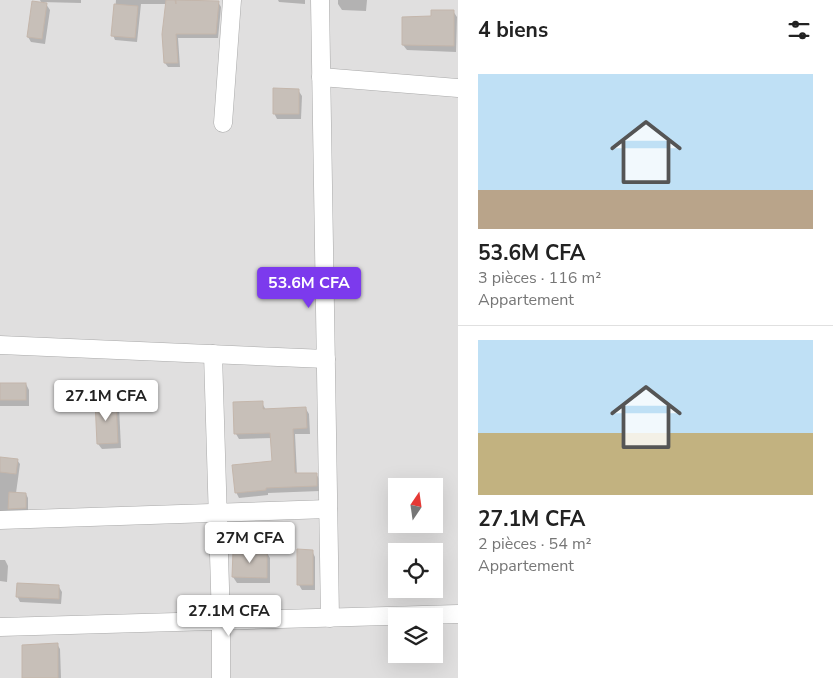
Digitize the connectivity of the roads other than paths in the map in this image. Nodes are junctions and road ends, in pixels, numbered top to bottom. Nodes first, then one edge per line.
1 (232, 0) edge
2 (320, 0) edge
3 (321, 77) junction
4 (458, 88) edge
5 (223, 123) dead end
6 (0, 345) edge
7 (214, 354) junction
8 (326, 358) junction
9 (328, 510) junction
10 (218, 512) junction
11 (0, 520) edge
12 (458, 614) edge
13 (330, 618) junction
14 (221, 621) junction
15 (0, 627) edge
16 (221, 678) edge

1 - 5 street
2 - 3 street
3 - 4 street
3 - 8 street
6 - 7 street
7 - 8 street
7 - 10 street
8 - 9 street
9 - 10 street
9 - 13 street
10 - 11 street
10 - 14 street
12 - 13 street
13 - 14 street
14 - 15 street
14 - 16 street

